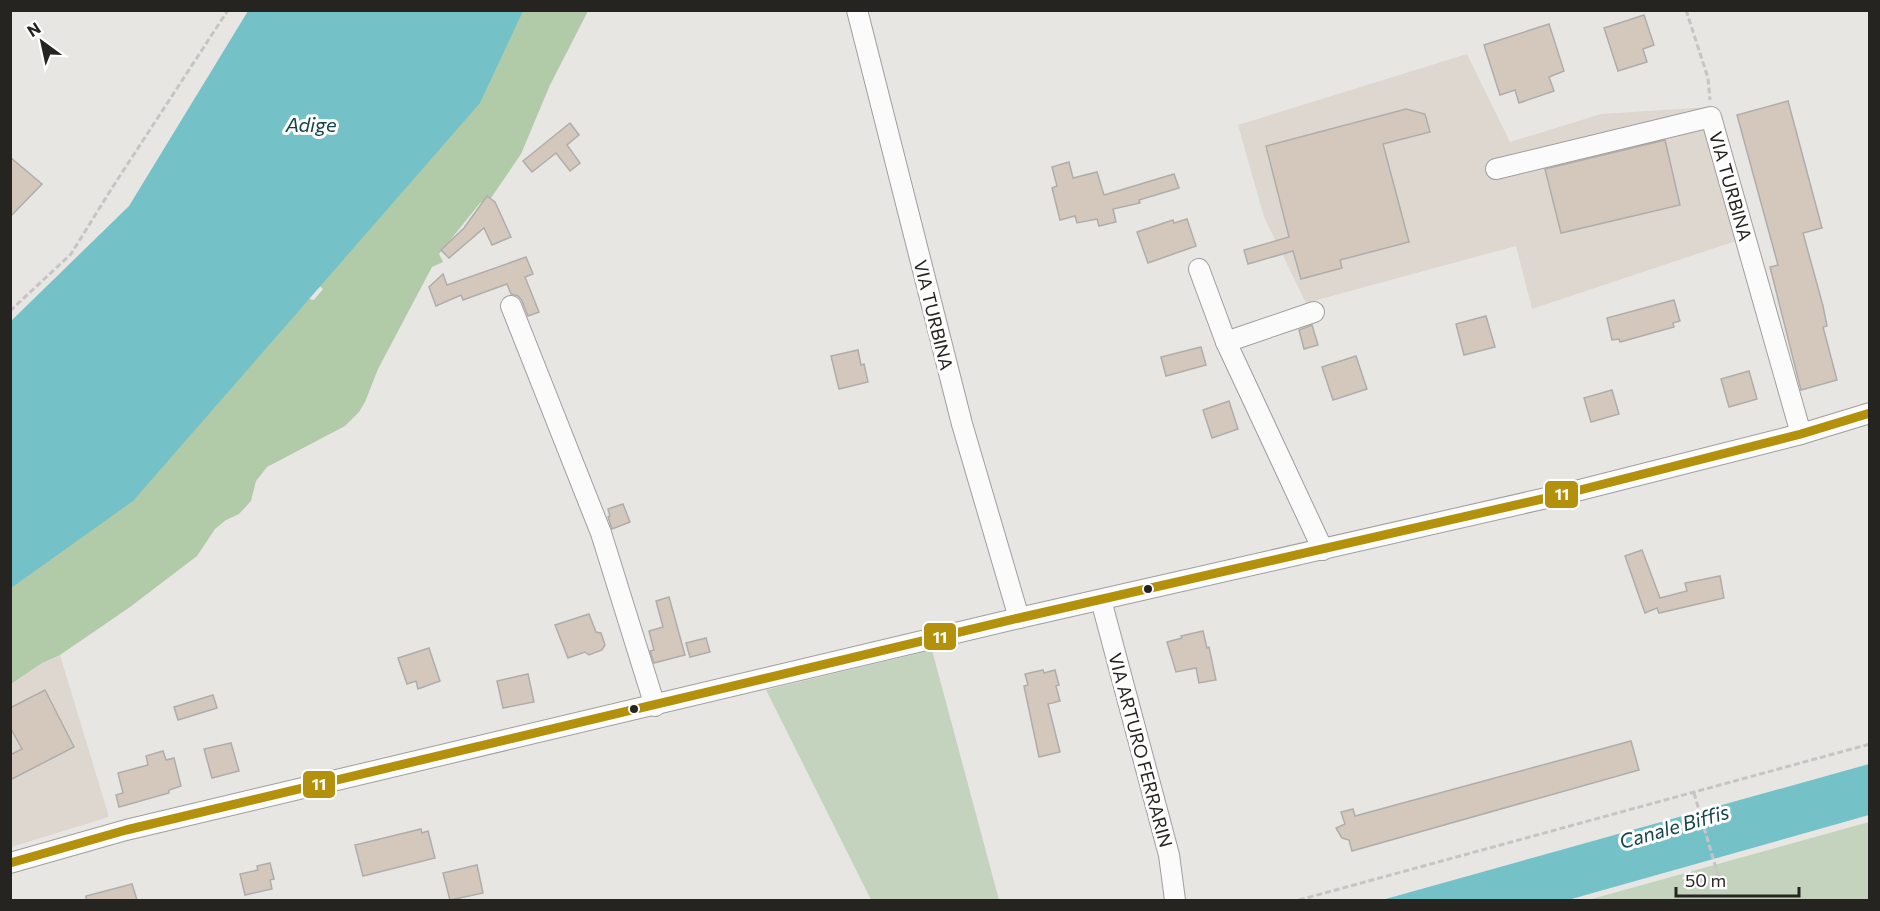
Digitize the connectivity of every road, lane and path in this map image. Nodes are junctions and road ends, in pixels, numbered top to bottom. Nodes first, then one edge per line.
1 (228, 10) edge
2 (857, 10) edge
3 (1686, 10) edge
4 (1711, 117) junction
5 (1496, 169) dead end
6 (1199, 269) dead end
7 (511, 306) dead end
8 (10, 311) edge
9 (1314, 312) dead end
10 (1226, 342) junction
11 (1869, 413) edge
12 (1801, 434) junction
13 (1323, 550) junction
14 (1101, 600) junction
15 (1019, 618) junction
16 (655, 706) junction
17 (1869, 744) edge
18 (1694, 793) junction
19 (10, 864) edge
20 (1720, 882) dead end
21 (1175, 900) edge
22 (1299, 900) edge

1 - 8 path
2 - 15 street, VIA TURBINA
3 - 4 path
4 - 5 street, VIA TURBINA
4 - 12 street, VIA TURBINA
6 - 10 street
7 - 16 street
9 - 10 street
10 - 13 street
11 - 12 street
12 - 13 street
13 - 14 street
14 - 15 street
14 - 21 street, VIA ARTURO FERRARIN
15 - 16 street
16 - 19 street
17 - 18 path
18 - 20 path
18 - 22 path

